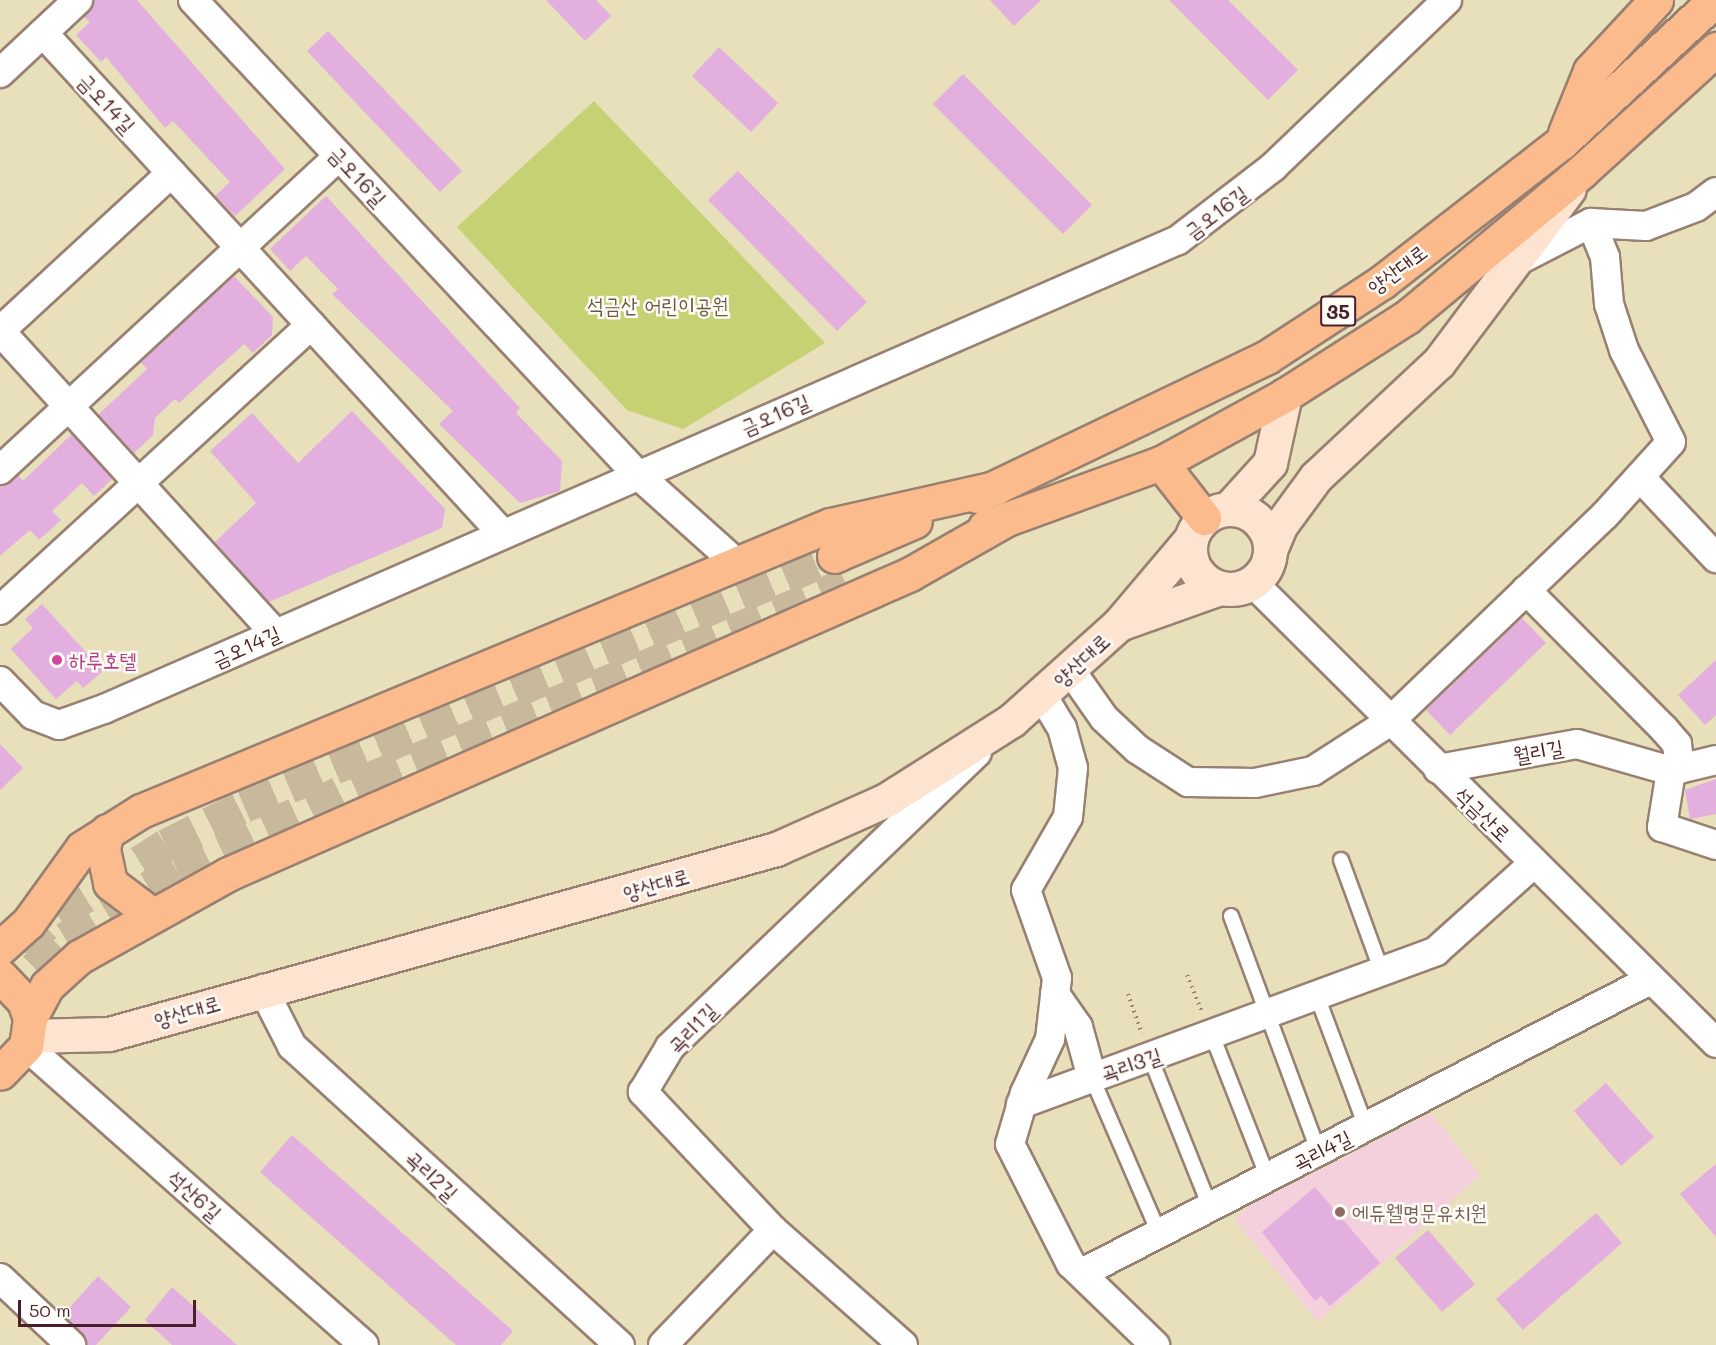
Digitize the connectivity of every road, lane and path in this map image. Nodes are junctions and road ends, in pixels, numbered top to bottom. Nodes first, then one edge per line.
1 (78, 0) edge
2 (193, 0) edge
3 (1447, 0) edge
4 (1656, 0) edge
5 (1714, 0) edge
6 (43, 33) junction
7 (1716, 49) edge
8 (0, 73) edge
9 (1562, 142) junction
10 (339, 156) junction
11 (1581, 172) junction
12 (171, 173) junction
13 (1716, 192) edge
14 (1591, 223) junction
15 (239, 247) junction
16 (1517, 261) junction
17 (311, 325) junction
18 (0, 331) edge
19 (1285, 395) junction
20 (69, 406) junction
21 (1161, 463) junction
22 (0, 470) edge
23 (636, 473) junction
24 (1641, 478) junction
25 (138, 483) junction
26 (996, 488) junction
27 (1005, 520) junction
28 (1208, 522) junction
29 (501, 532) junction
30 (1270, 550) junction
31 (1716, 558) edge
32 (734, 561) junction
33 (1252, 582) junction
34 (1220, 588) junction
35 (1526, 590) junction
36 (0, 610) edge
37 (1119, 624) junction
38 (275, 633) junction
39 (1071, 671) junction
40 (0, 681) edge
41 (1042, 695) junction
42 (1012, 720) junction
43 (1389, 722) junction
44 (1716, 760) edge
45 (1438, 770) junction
46 (1676, 770) junction
47 (95, 839) junction
48 (1716, 845) edge
49 (1341, 860) dead end
50 (1534, 863) junction
51 (151, 914) junction
52 (1231, 916) dead end
53 (0, 922) edge
54 (0, 948) edge
55 (1382, 972) junction
56 (1187, 975) dead end
57 (0, 976) edge
58 (1650, 980) junction
59 (263, 989) junction
60 (1055, 994) junction
61 (1128, 994) dead end
62 (1317, 996) junction
63 (1270, 1013) junction
64 (28, 1033) junction
65 (1212, 1035) junction
66 (1716, 1043) edge
67 (1150, 1057) junction
68 (0, 1073) edge
69 (1092, 1078) junction
70 (1021, 1104) junction
71 (1366, 1127) junction
72 (1319, 1152) junction
73 (1268, 1178) junction
74 (1210, 1207) junction
75 (773, 1230) junction
76 (1159, 1233) junction
77 (1084, 1272) junction
78 (0, 1278) edge
79 (71, 1345) edge
80 (364, 1345) edge
81 (620, 1345) edge
82 (663, 1345) edge
83 (903, 1345) edge
84 (1155, 1345) edge

1 - 6 street
2 - 10 street, 금오16길
3 - 23 street, 금오16길
4 - 9 main road
5 - 9 main road, 양산대로 / 35
6 - 8 street
6 - 12 street, 금오14길
7 - 11 main road, 양산대로 / 35
9 - 26 main road, 양산대로 / 35
10 - 15 street
10 - 23 street, 금오16길
11 - 16 main road
11 - 19 main road, 양산대로 / 35
12 - 15 street, 금오14길
12 - 18 street
13 - 14 street
14 - 16 street
14 - 24 street
15 - 17 street, 금오14길
15 - 20 street
16 - 30 main road
17 - 25 street
17 - 29 street, 금오14길
18 - 20 street
19 - 21 main road, 양산대로 / 35
19 - 28 main road, 양산대로
20 - 22 street
20 - 25 street
21 - 27 main road, 양산대로 / 35
21 - 28 main road
23 - 29 street, 금오14길
23 - 32 street
24 - 31 street
24 - 35 street
25 - 36 street
25 - 38 street
26 - 27 main road, 양산대로 / 35
26 - 32 main road
27 - 51 main road
28 - 30 main road
28 - 34 main road
28 - 37 main road, 양산대로
29 - 38 street, 금오14길
30 - 33 main road
32 - 47 main road
33 - 34 main road
33 - 43 street, 석금산로
34 - 37 main road
35 - 43 street
35 - 46 street
37 - 39 main road, 양산대로
38 - 40 street, 금오14길
39 - 41 main road, 양산대로
39 - 43 street
41 - 42 main road, 양산대로
41 - 60 street, 곡리3길
42 - 59 main road, 양산대로
42 - 75 street, 곡리1길
43 - 45 street, 석금산로
44 - 46 street
45 - 46 street, 월리길
45 - 50 street, 석금산로
46 - 48 street
47 - 51 main road
47 - 53 main road
47 - 54 main road
49 - 55 lane
50 - 55 street, 곡리3길
50 - 58 street, 석금산로
51 - 64 main road
52 - 63 lane
55 - 62 street, 곡리3길
56 - 65 path
57 - 64 main road
58 - 66 street, 석금산로
58 - 71 street, 곡리4길
59 - 64 main road, 양산대로
59 - 81 street, 곡리2길
60 - 69 street, 곡리3길
60 - 70 street
61 - 67 path
62 - 63 street, 곡리3길
62 - 71 lane
63 - 65 street, 곡리3길
63 - 72 lane
64 - 68 main road
64 - 80 street, 석산6길
65 - 67 street, 곡리3길
65 - 73 lane
67 - 69 street, 곡리3길
67 - 74 lane
69 - 70 street
69 - 76 lane
70 - 77 street
71 - 72 street, 곡리4길
72 - 73 street, 곡리4길
73 - 74 street, 곡리4길
74 - 76 street, 곡리4길
75 - 82 street
75 - 83 street, 곡리1길
76 - 77 street, 곡리4길
77 - 84 street
78 - 79 street

